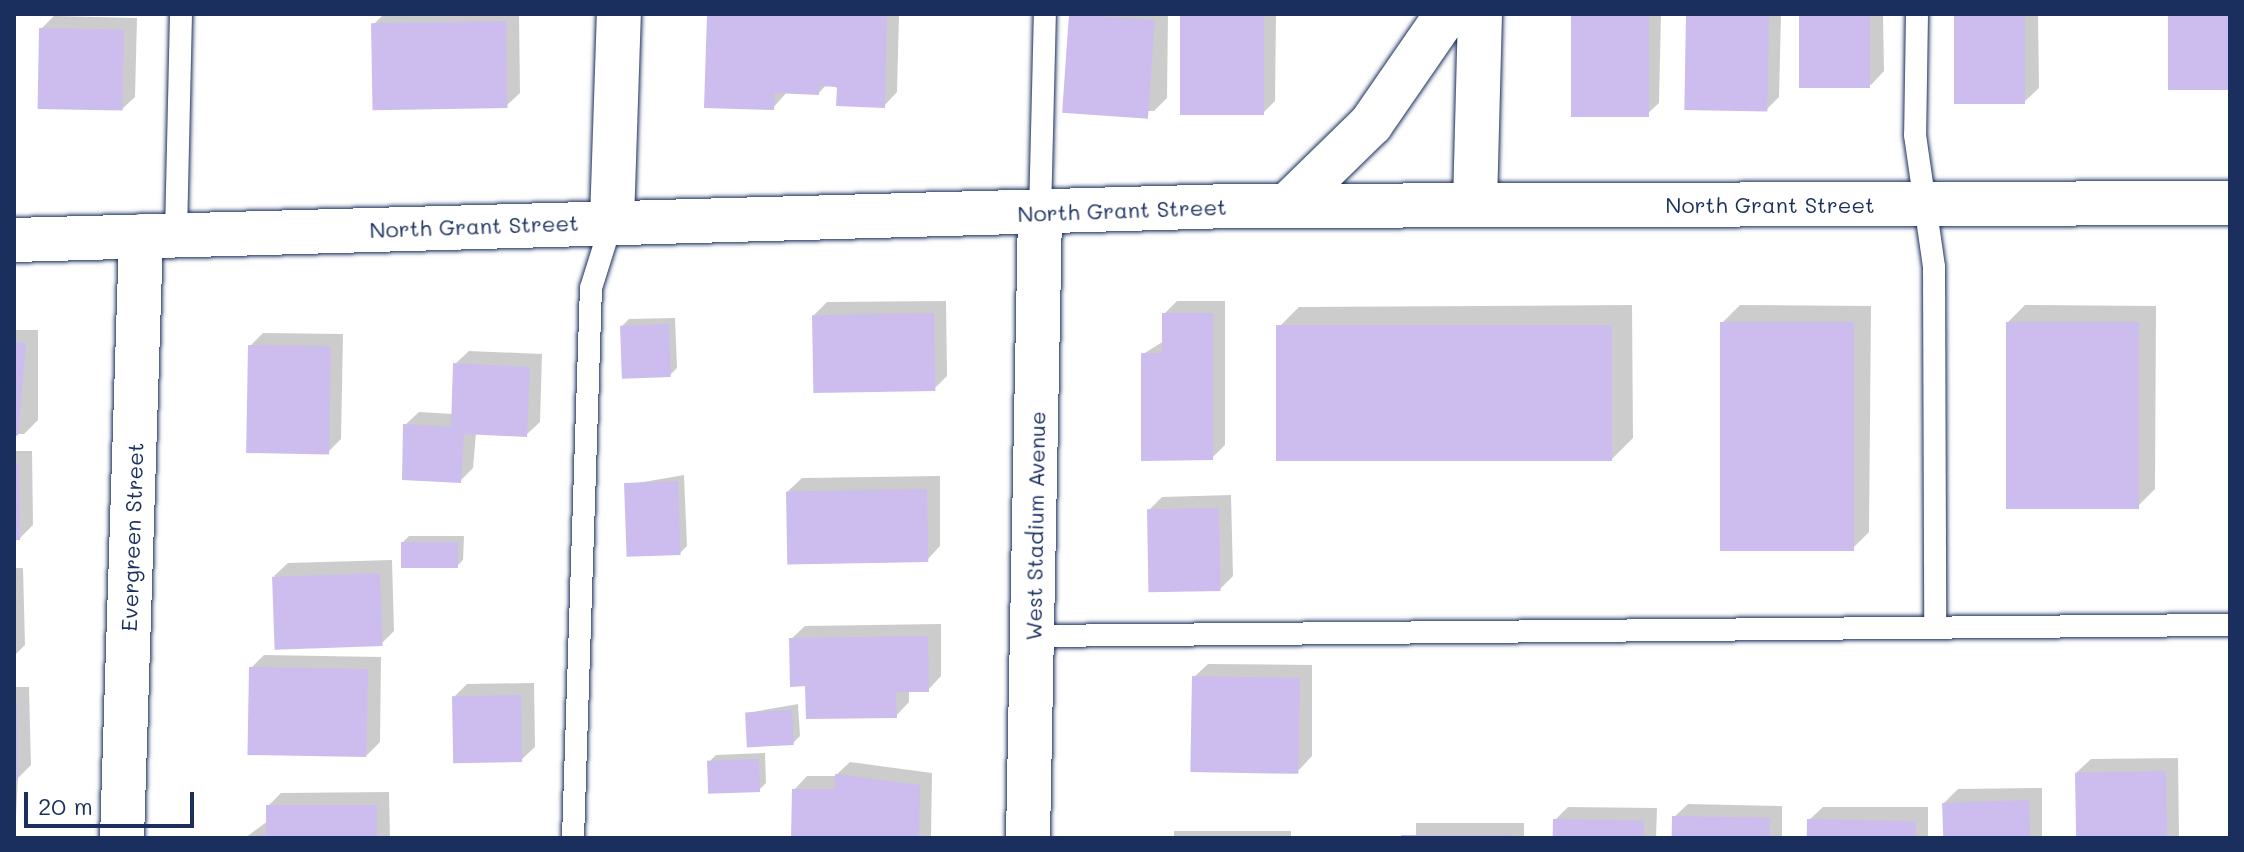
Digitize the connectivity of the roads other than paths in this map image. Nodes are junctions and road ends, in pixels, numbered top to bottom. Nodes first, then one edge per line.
1 (181, 14) edge
2 (619, 14) edge
3 (1045, 14) edge
4 (1447, 14) edge
5 (1480, 14) edge
6 (1917, 14) edge
7 (2230, 203) edge
8 (1475, 204) junction
9 (1288, 205) junction
10 (1925, 206) junction
11 (1040, 214) junction
12 (612, 221) junction
13 (158, 235) junction
14 (14, 240) edge
15 (1935, 625) junction
16 (2230, 625) edge
17 (1033, 636) junction
18 (122, 838) edge
19 (573, 838) edge
20 (1028, 838) edge

1 - 13 lane
2 - 12 street
3 - 11 lane
4 - 9 street
5 - 8 street
6 - 10 lane
7 - 10 street, North Grant Street
8 - 9 street, North Grant Street
8 - 10 street, North Grant Street
9 - 11 street, North Grant Street
10 - 15 lane
11 - 12 street, North Grant Street
11 - 17 street, West Stadium Avenue
12 - 13 street, North Grant Street
12 - 19 lane
13 - 14 street, North Grant Street
13 - 18 street, Evergreen Street
15 - 16 lane
15 - 17 lane
17 - 20 street, West Stadium Avenue

